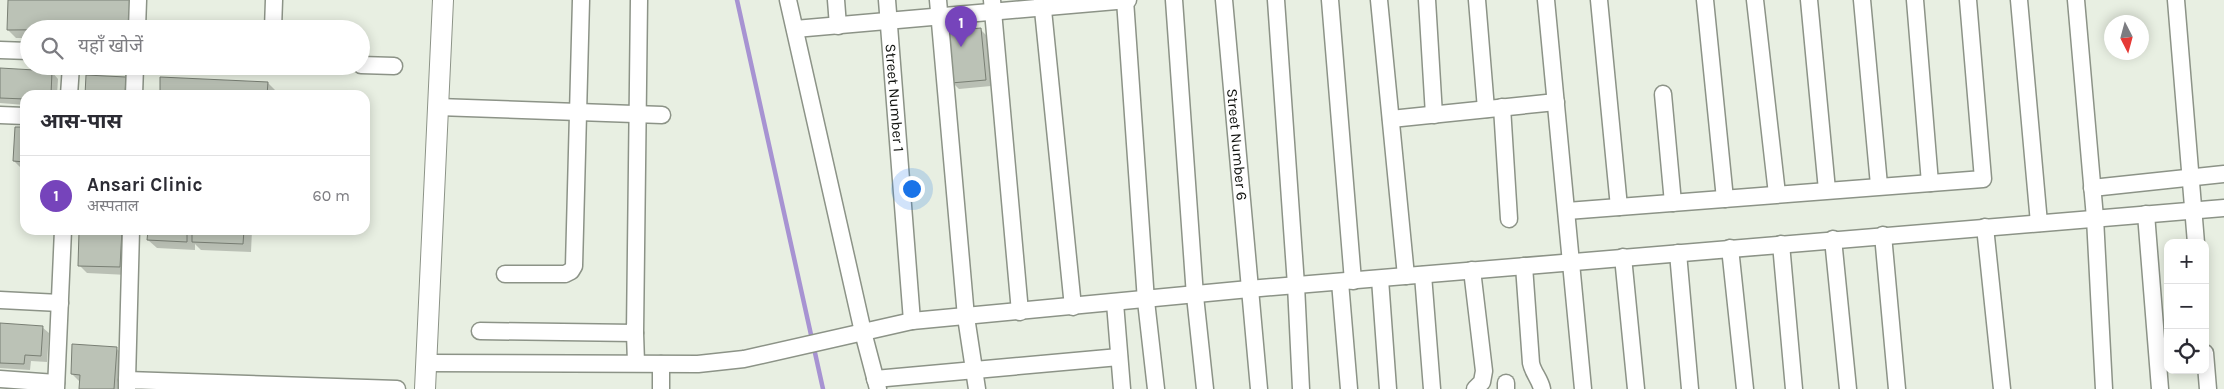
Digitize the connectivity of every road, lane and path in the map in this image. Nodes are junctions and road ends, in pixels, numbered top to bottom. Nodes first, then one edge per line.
1 (138, 0) edge
2 (274, 0) edge
3 (443, 0) edge
4 (581, 0) edge
5 (640, 0) edge
6 (788, 0) edge
7 (836, 0) edge
8 (887, 0) edge
9 (938, 0) edge
10 (1126, 0) edge
11 (1174, 0) edge
12 (1224, 0) edge
13 (1276, 0) edge
14 (1330, 0) edge
15 (1379, 0) edge
16 (1427, 0) edge
17 (1477, 0) edge
18 (1546, 0) edge
19 (1599, 0) edge
20 (1705, 0) edge
21 (1755, 0) edge
22 (1809, 0) edge
23 (1862, 0) edge
24 (1915, 0) edge
25 (1968, 0) edge
26 (2019, 0) edge
27 (2076, 0) edge
28 (2176, 0) edge
29 (1093, 2) edge
30 (1042, 4) edge
31 (993, 6) edge
32 (940, 17) junction
33 (137, 20) edge
34 (273, 20) edge
35 (889, 22) junction
36 (838, 26) junction
37 (795, 29) junction
38 (0, 50) edge
39 (20, 51) edge
40 (370, 65) edge
41 (394, 66) dead end
42 (70, 75) edge
43 (135, 75) edge
44 (69, 90) edge
45 (134, 90) edge
46 (1663, 94) dead end
47 (1556, 102) junction
48 (438, 107) junction
49 (1494, 108) junction
50 (578, 112) junction
51 (637, 114) junction
52 (0, 115) edge
53 (662, 115) dead end
54 (1434, 115) junction
55 (20, 116) edge
56 (1391, 119) junction
57 (2224, 174) edge
58 (2190, 178) junction
59 (1930, 183) junction
60 (1879, 186) junction
61 (2092, 188) junction
62 (1827, 190) junction
63 (1777, 194) junction
64 (1725, 199) junction
65 (1673, 203) junction
66 (1619, 207) junction
67 (2224, 208) edge
68 (2193, 210) junction
69 (1567, 211) junction
70 (2146, 214) junction
71 (2095, 218) junction
72 (1509, 220) dead end
73 (2039, 223) junction
74 (1985, 227) junction
75 (63, 235) edge
76 (131, 235) edge
77 (1883, 235) junction
78 (1833, 239) junction
79 (2196, 239) edge
80 (1781, 244) junction
81 (1730, 248) junction
82 (1678, 253) junction
83 (1623, 257) junction
84 (1572, 262) junction
85 (1524, 266) junction
86 (1472, 270) junction
87 (505, 274) dead end
88 (1415, 275) junction
89 (1380, 278) junction
90 (1346, 282) junction
91 (1296, 285) junction
92 (1249, 289) junction
93 (1195, 296) junction
94 (0, 300) edge
95 (1146, 300) junction
96 (60, 303) junction
97 (1115, 303) junction
98 (1073, 307) junction
99 (1020, 312) junction
100 (966, 317) junction
101 (912, 321) junction
102 (480, 331) dead end
103 (863, 332) junction
104 (635, 333) junction
105 (1119, 357) junction
106 (426, 363) junction
107 (636, 363) junction
108 (661, 364) junction
109 (974, 370) junction
110 (2207, 374) edge
111 (0, 379) edge
112 (127, 384) edge
113 (877, 384) edge
114 (56, 386) edge
115 (348, 388) edge
116 (397, 389) edge
117 (425, 389) edge
118 (661, 389) edge
119 (977, 389) edge
120 (1122, 389) edge
121 (1156, 389) edge
122 (1204, 389) edge
123 (1259, 389) edge
124 (1300, 389) edge
125 (1349, 389) edge
126 (1388, 389) edge
127 (1432, 389) edge
128 (1476, 389) edge
129 (1542, 389) edge
130 (1583, 389) edge
131 (1636, 389) edge
132 (1690, 389) edge
133 (1745, 389) edge
134 (1794, 389) edge
135 (1848, 389) edge
136 (1897, 389) edge
137 (2002, 389) edge
138 (2104, 389) edge
139 (2160, 389) edge
140 (2208, 389) edge

1 - 33 street
2 - 34 street
3 - 48 street
4 - 50 street
5 - 51 street
6 - 37 street
7 - 36 street
8 - 35 street, Street Number 1
9 - 32 street
10 - 29 street
10 - 95 street
11 - 93 street
12 - 92 street, Street Number 6
13 - 91 street
14 - 90 street
15 - 56 street
16 - 54 street
17 - 49 street
18 - 47 street
19 - 66 street
20 - 64 street
21 - 63 street
22 - 62 street
23 - 60 street
24 - 59 street
25 - 59 street
26 - 73 street
27 - 61 street
28 - 58 street
29 - 30 street
30 - 31 street
30 - 98 street
31 - 32 street
31 - 99 street
32 - 35 street
32 - 100 street
35 - 36 street
35 - 101 street, Street Number 1
36 - 37 street
37 - 103 street
38 - 39 street
40 - 41 street
42 - 44 street
43 - 45 street
46 - 65 street
47 - 49 street
47 - 69 street
48 - 50 street
48 - 106 street
49 - 54 street
49 - 72 street
50 - 51 street
50 - 87 street
51 - 53 street
51 - 104 street
52 - 55 street
54 - 56 street
56 - 88 street
57 - 58 street
58 - 61 street
58 - 68 street
59 - 60 street
60 - 62 street
61 - 71 street
62 - 63 street
63 - 64 street
64 - 65 street
65 - 66 street
66 - 69 street
67 - 68 street
68 - 70 street
68 - 79 street
69 - 84 street
70 - 71 street
70 - 139 street
71 - 73 street
71 - 138 street
73 - 74 street
74 - 77 street
74 - 137 street
75 - 96 street
76 - 112 street
77 - 78 street
77 - 136 street
78 - 80 street
78 - 135 street
80 - 81 street
80 - 134 street
81 - 82 street
81 - 133 street
82 - 83 street
82 - 132 street
83 - 84 street
83 - 131 street
84 - 85 street
84 - 130 street
85 - 86 street
85 - 129 street
86 - 88 street
86 - 128 street
88 - 89 street
88 - 127 street
89 - 90 street
89 - 126 street
90 - 91 street
90 - 125 street
91 - 92 street
91 - 124 street
92 - 93 street
92 - 123 street, Street Number 6
93 - 95 street
93 - 122 street
94 - 96 street
95 - 97 street
95 - 121 street
96 - 114 street
97 - 98 street
97 - 105 street
98 - 99 street
99 - 100 street
100 - 101 street
100 - 109 street
101 - 103 street
102 - 104 street
103 - 108 street
103 - 113 street
104 - 107 street
105 - 109 street
105 - 120 street
106 - 107 street
106 - 117 street
107 - 108 street
108 - 118 street
109 - 113 street
109 - 119 street
110 - 140 street
111 - 114 street
112 - 115 street
115 - 116 street

